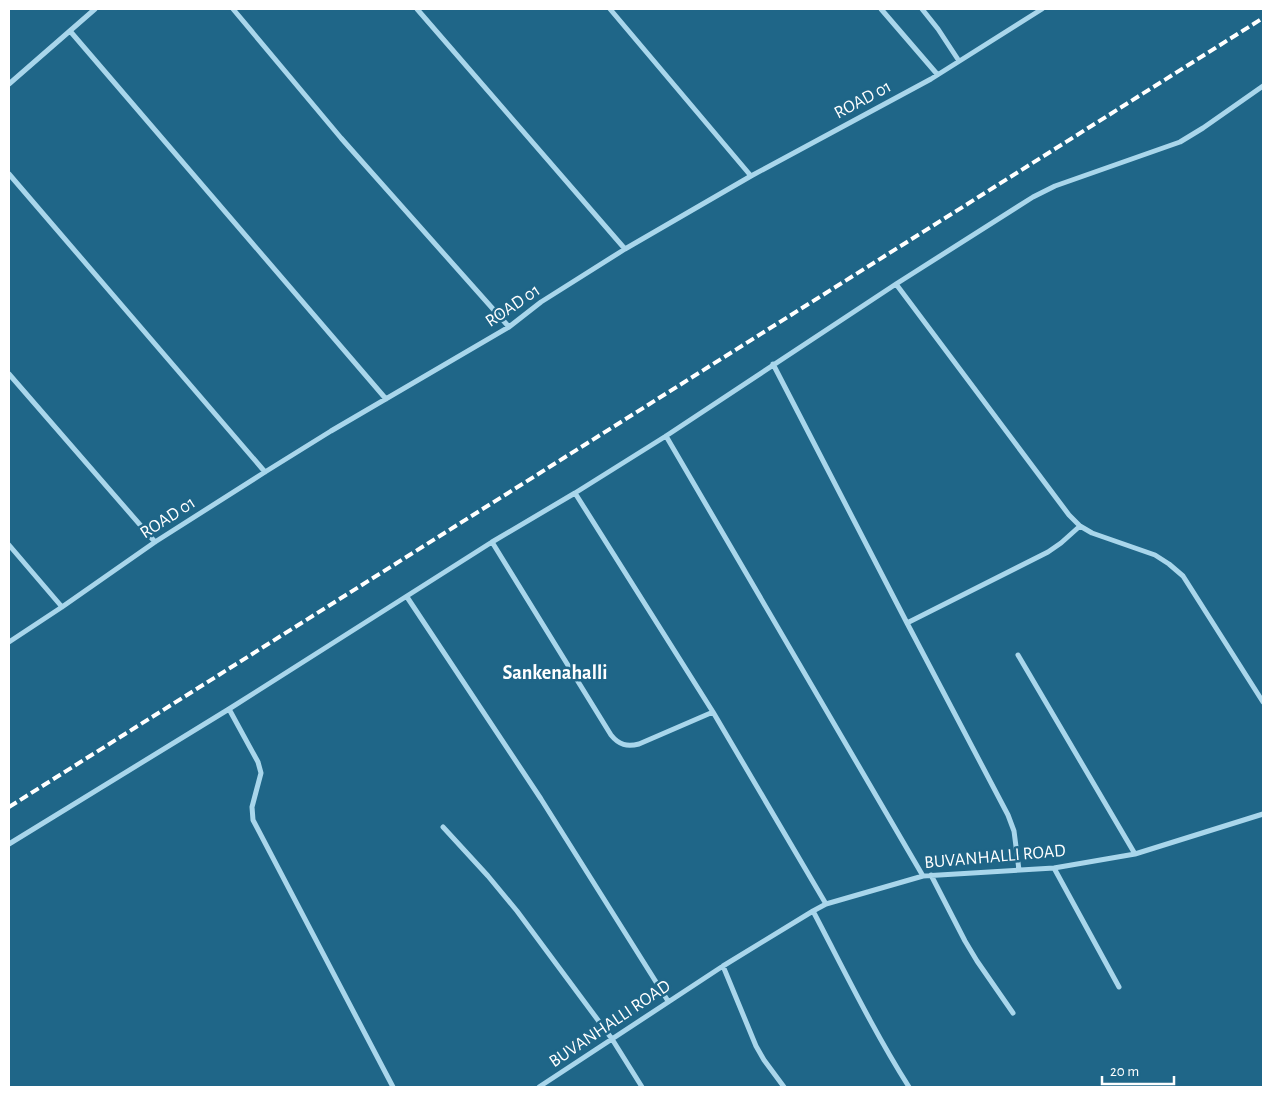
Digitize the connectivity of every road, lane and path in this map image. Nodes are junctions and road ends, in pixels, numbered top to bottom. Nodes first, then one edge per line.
1 (95, 9) edge
2 (234, 9) edge
3 (417, 9) edge
4 (610, 9) edge
5 (881, 9) edge
6 (922, 9) edge
7 (1042, 9) edge
8 (70, 31) junction
9 (959, 61) junction
10 (937, 74) junction
11 (9, 84) edge
12 (1263, 86) edge
13 (9, 174) edge
14 (751, 176) junction
15 (625, 250) junction
16 (896, 284) junction
17 (509, 327) junction
18 (773, 364) junction
19 (9, 374) edge
20 (386, 400) junction
21 (666, 436) junction
22 (265, 472) junction
23 (575, 493) junction
24 (1080, 526) junction
25 (155, 542) junction
26 (492, 542) junction
27 (9, 546) edge
28 (407, 597) junction
29 (62, 607) junction
30 (907, 623) junction
31 (9, 642) edge
32 (1018, 655) dead end
33 (1263, 702) edge
34 (229, 710) junction
35 (713, 712) junction
36 (1263, 814) edge
37 (443, 827) dead end
38 (9, 844) edge
39 (1135, 854) junction
40 (1054, 868) junction
41 (1019, 870) junction
42 (930, 875) junction
43 (924, 876) junction
44 (826, 904) junction
45 (813, 911) junction
46 (723, 966) junction
47 (1118, 987) dead end
48 (668, 1002) junction
49 (1013, 1013) dead end
50 (612, 1039) junction
51 (393, 1087) edge
52 (539, 1087) edge
53 (642, 1087) edge
54 (784, 1087) edge
55 (909, 1087) edge

1 - 8 street
2 - 17 street
3 - 15 street
4 - 14 street
5 - 10 street
6 - 9 street
7 - 9 street, ROAD 01
8 - 11 street
8 - 20 street
9 - 10 street, ROAD 01
10 - 14 street, ROAD 01
12 - 16 street
13 - 22 street
14 - 15 street, ROAD 01
15 - 17 street, ROAD 01
16 - 18 street
16 - 24 street
17 - 20 street, ROAD 01
18 - 21 street
18 - 30 street
19 - 25 street
20 - 22 street, ROAD 01
21 - 23 street
21 - 43 street
22 - 25 street, ROAD 01
23 - 26 street
23 - 35 street
24 - 30 street
24 - 33 street
25 - 29 street, ROAD 01
26 - 28 street
26 - 35 street
27 - 29 street
28 - 34 street
28 - 48 street
29 - 31 street, ROAD 01
30 - 41 street
32 - 39 street
34 - 38 street
34 - 51 street
35 - 44 street
36 - 39 street, BUVANHALLI ROAD
37 - 50 street
39 - 40 street, BUVANHALLI ROAD
40 - 41 street, BUVANHALLI ROAD
40 - 47 street
41 - 42 street, BUVANHALLI ROAD
42 - 43 street, BUVANHALLI ROAD
42 - 49 street
43 - 44 street, BUVANHALLI ROAD
44 - 45 street, BUVANHALLI ROAD
45 - 46 street, BUVANHALLI ROAD
45 - 55 street
46 - 48 street, BUVANHALLI ROAD
46 - 54 street
48 - 50 street, BUVANHALLI ROAD
50 - 52 street, BUVANHALLI ROAD
50 - 53 street

